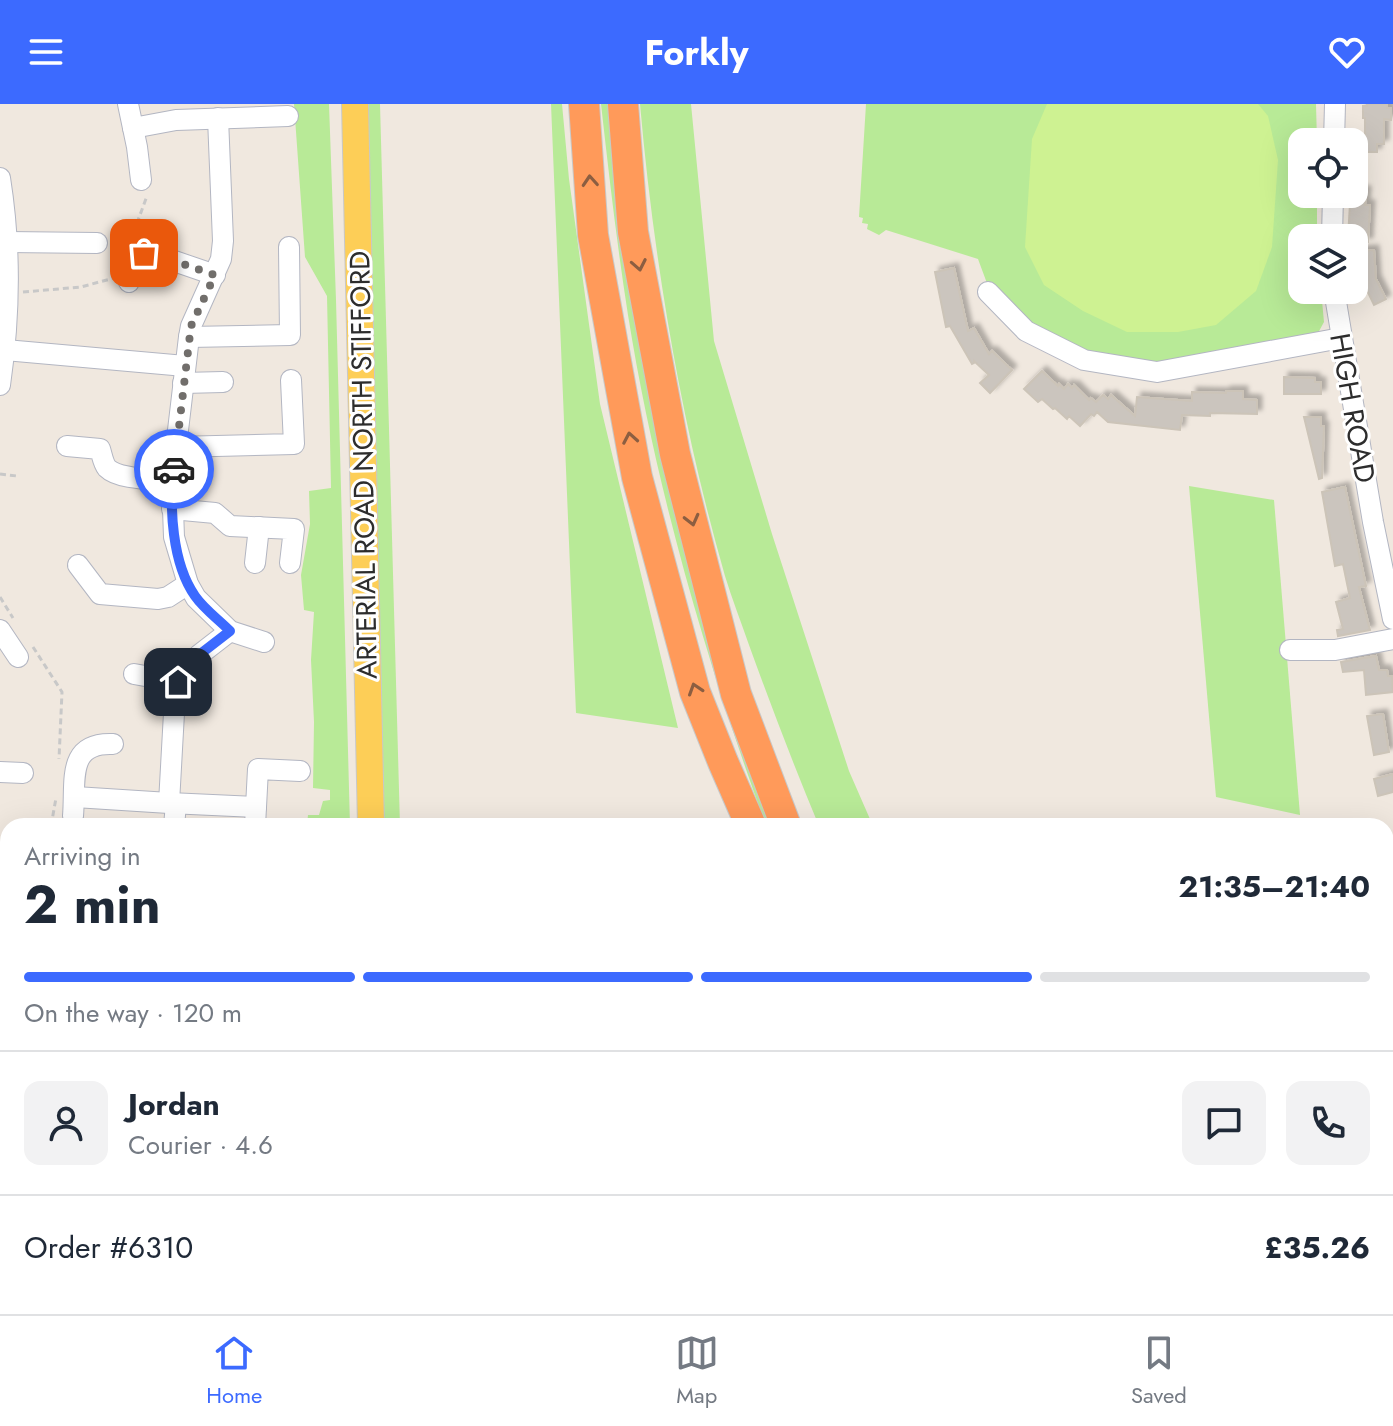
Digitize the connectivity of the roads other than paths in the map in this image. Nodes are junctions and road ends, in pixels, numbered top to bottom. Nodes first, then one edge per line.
1 (355, 104) edge
2 (584, 104) edge
3 (623, 104) edge
4 (1335, 104) edge
5 (128, 105) edge
6 (288, 116) dead end
7 (218, 118) junction
8 (1334, 128) edge
9 (135, 138) junction
10 (0, 178) edge
11 (141, 180) dead end
12 (7, 242) junction
13 (97, 243) dead end
14 (289, 247) dead end
15 (215, 275) junction
16 (129, 282) dead end
17 (988, 292) dead end
18 (1336, 304) edge
19 (189, 337) junction
20 (1341, 338) junction
21 (5, 350) junction
22 (184, 375) junction
23 (291, 380) dead end
24 (223, 382) dead end
25 (0, 385) edge
26 (67, 446) dead end
27 (176, 447) junction
28 (172, 481) junction
29 (172, 509) junction
30 (259, 527) junction
31 (255, 563) dead end
32 (290, 563) dead end
33 (78, 565) dead end
34 (188, 584) junction
35 (1393, 619) edge
36 (7, 625) edge
37 (230, 631) junction
38 (1393, 639) edge
39 (264, 642) dead end
40 (24, 650) road end
41 (1290, 650) dead end
42 (134, 674) dead end
43 (736, 694) junction
44 (174, 713) dead end
45 (113, 744) dead end
46 (723, 762) junction
47 (300, 771) dead end
48 (0, 772) edge
49 (23, 773) dead end
50 (173, 804) junction
51 (255, 816) edge
52 (174, 818) edge
53 (371, 818) edge
54 (740, 818) edge
55 (748, 818) edge
56 (783, 818) edge
57 (798, 818) edge

1 - 53 main road, ARTERIAL ROAD NORTH STIFFORD
46 -> 2 highway
3 -> 43 highway
4 - 8 street
5 - 9 street
6 - 7 street
7 - 9 street
7 - 15 street
9 - 11 street
10 - 12 street
12 - 13 street
12 - 21 street
14 - 19 street
15 - 16 street
15 - 19 street
17 - 20 street
18 - 20 street, HIGH ROAD
19 - 22 street
20 - 35 street, HIGH ROAD
21 - 22 street
21 - 25 street
22 - 24 street
22 - 27 street
23 - 27 street
26 - 28 street
27 - 28 street
28 - 29 street
29 - 30 street
29 - 34 street
30 - 31 street
30 - 32 street
33 - 34 street
34 - 37 street
36 - 40 street
37 - 39 street
37 - 42 street
38 - 41 street
43 - 56 highway
43 - 57 highway
44 - 50 street
45 - 50 street
46 - 54 highway
46 - 55 highway
47 - 51 street
48 - 49 street
50 - 51 street
50 - 52 street

